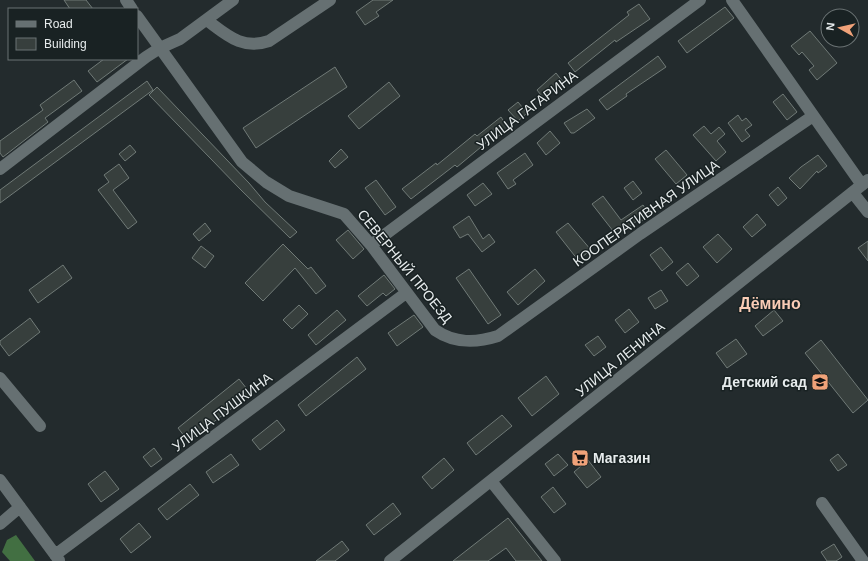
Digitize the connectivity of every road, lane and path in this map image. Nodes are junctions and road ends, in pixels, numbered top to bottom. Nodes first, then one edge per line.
1 (233, 0) edge
2 (330, 0) edge
3 (700, 0) edge
4 (732, 0) edge
5 (138, 17) edge
6 (208, 20) junction
7 (160, 48) junction
8 (813, 116) junction
9 (0, 169) edge
10 (861, 186) edge
11 (868, 212) edge
12 (371, 245) junction
13 (406, 293) junction
14 (498, 336) joint
15 (0, 378) edge
16 (40, 426) dead end
17 (0, 480) edge
18 (491, 481) junction
19 (822, 503) dead end
20 (20, 507) junction
21 (0, 524) edge
22 (58, 558) edge
23 (390, 561) edge
24 (555, 561) edge
25 (863, 561) edge

1 - 6 street
2 - 6 street
3 - 12 street, УЛИЦА ГАГАРИНА
4 - 8 street
5 - 7 street, СЕВЕРНЫЙ ПРОЕЗД
6 - 7 street
7 - 9 street
7 - 12 street, СЕВЕРНЫЙ ПРОЕЗД
8 - 10 street
8 - 14 street, КООПЕРАТИВНАЯ УЛИЦА
10 - 11 street
10 - 18 street, УЛИЦА ЛЕНИНА
12 - 13 street, СЕВЕРНЫЙ ПРОЕЗД
13 - 14 street, СЕВЕРНЫЙ ПРОЕЗД
13 - 22 street, УЛИЦА ПУШКИНА
15 - 16 street
17 - 20 street
18 - 23 street, УЛИЦА ЛЕНИНА
18 - 24 street
19 - 25 street
20 - 21 street
20 - 22 street

